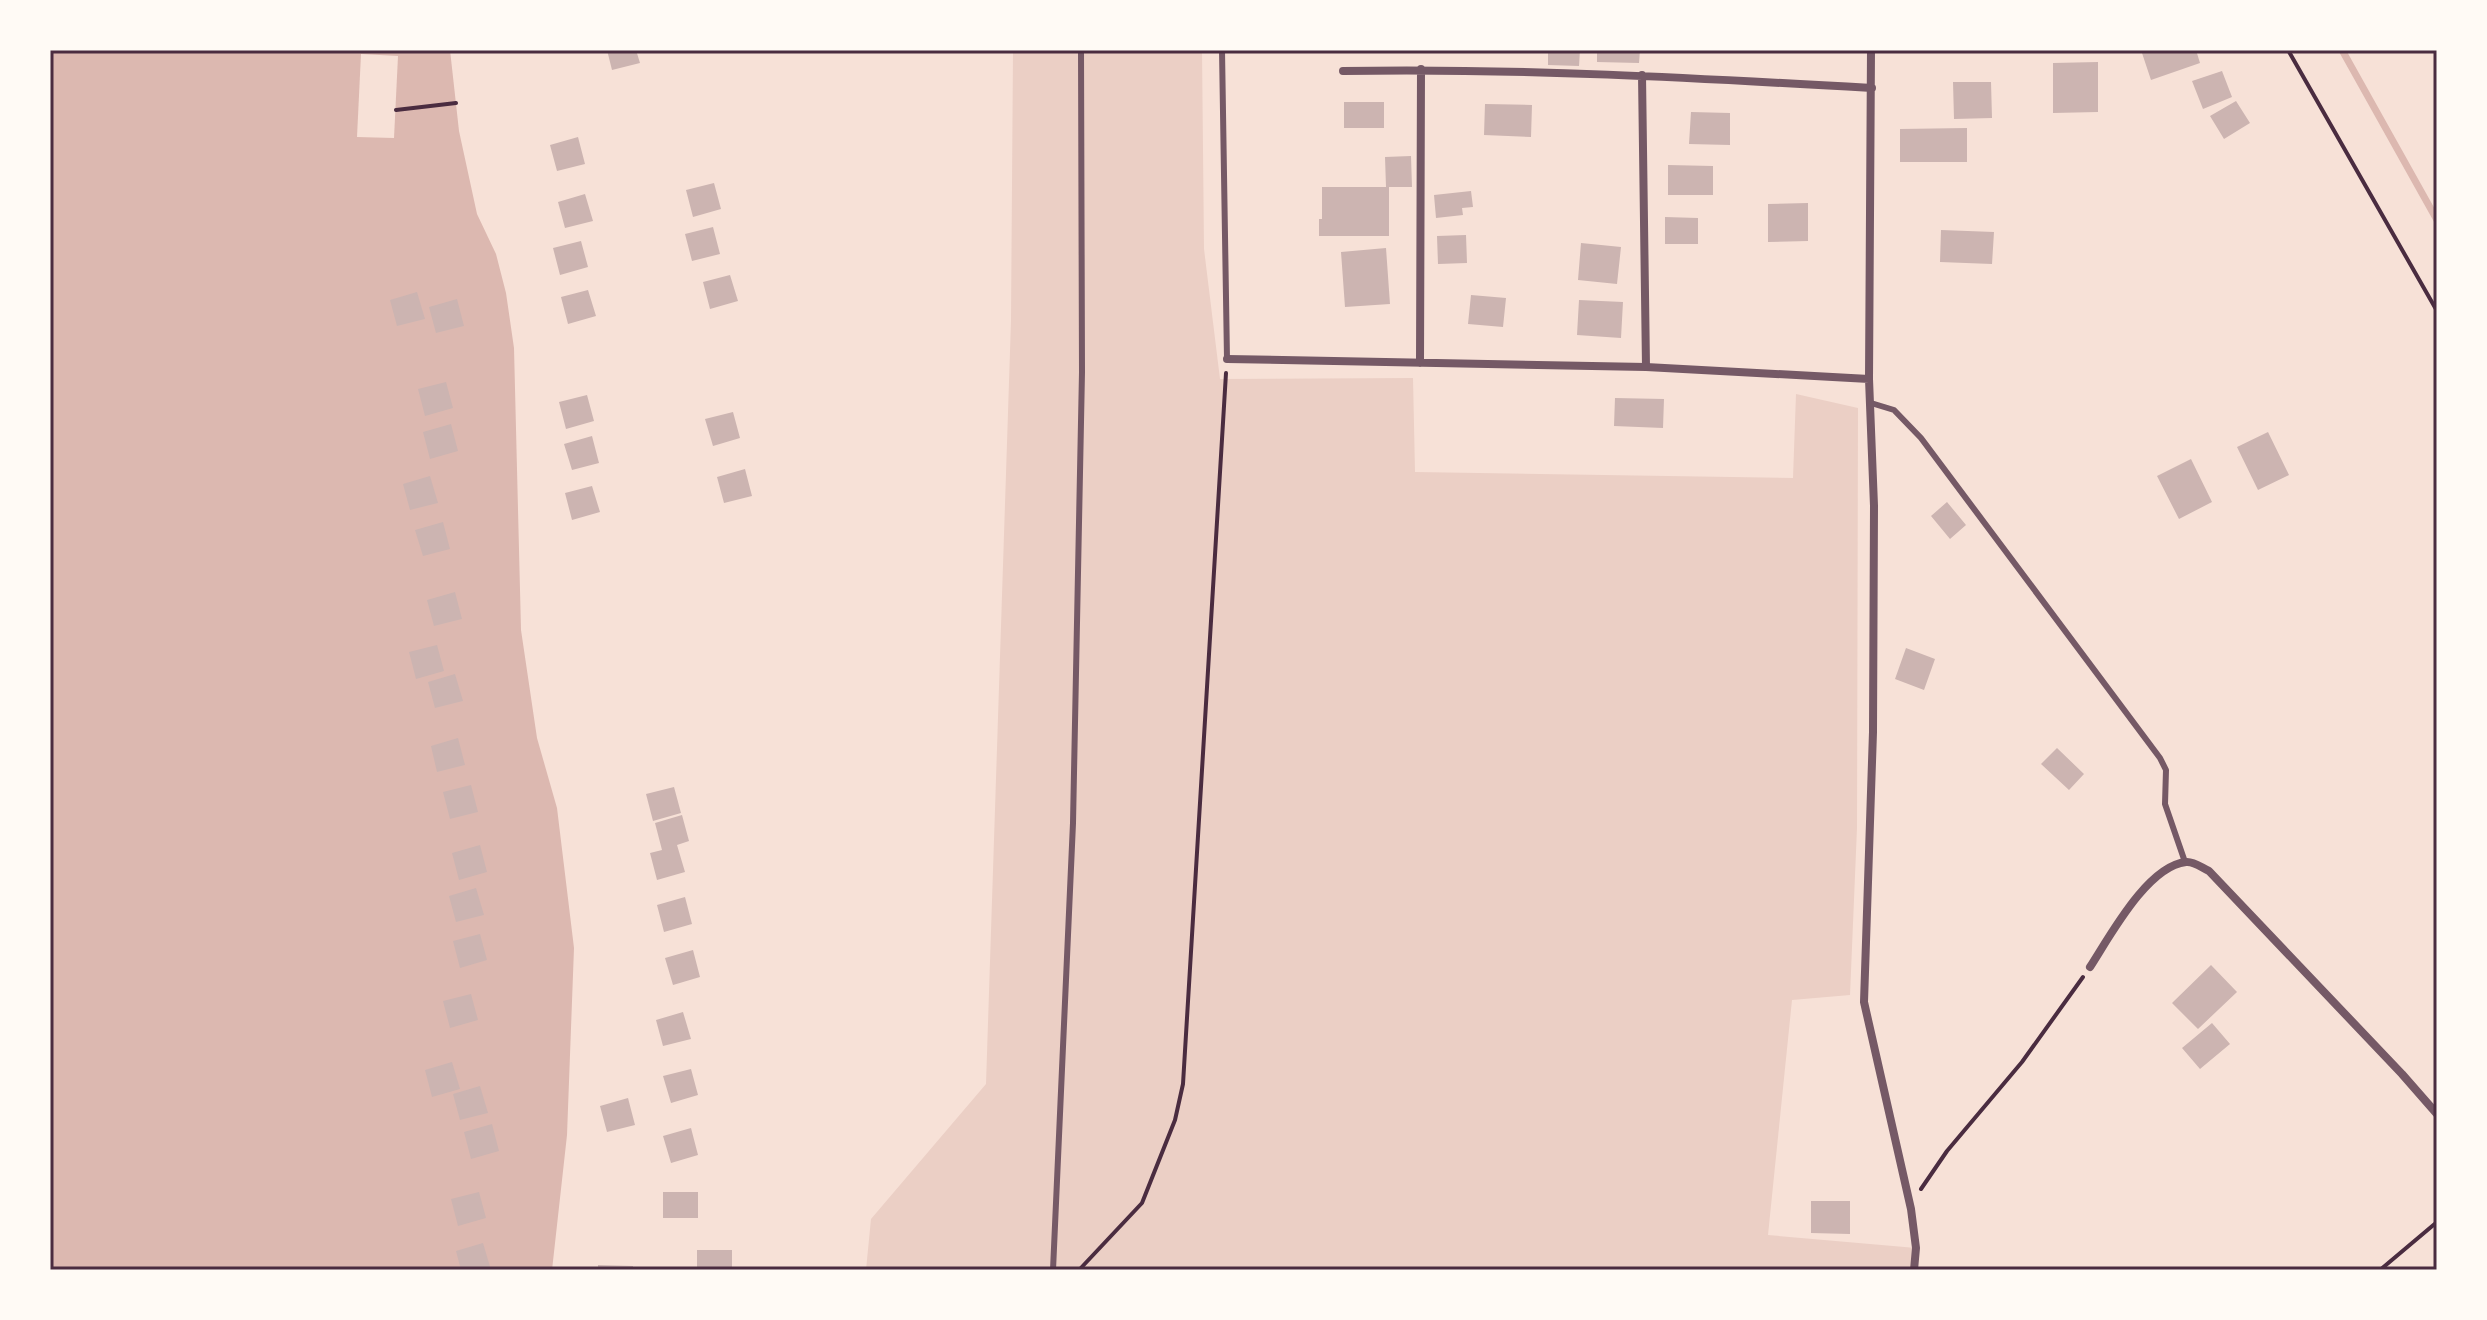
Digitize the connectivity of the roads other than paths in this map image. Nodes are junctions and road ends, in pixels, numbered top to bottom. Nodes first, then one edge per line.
1 (1081, 50) edge
2 (1222, 50) edge
3 (1871, 50) edge
4 (1421, 69) junction
5 (1343, 71) dead end
6 (1642, 75) junction
7 (1872, 88) junction
8 (1227, 359) joint
9 (1420, 363) junction
10 (1646, 367) junction
11 (1869, 379) junction
12 (1871, 403) junction
13 (2185, 862) junction
14 (2090, 967) road end
15 (2437, 1114) edge
16 (1053, 1270) edge
17 (1914, 1270) edge

1 - 16 lane
2 - 8 lane
3 - 7 street
4 - 5 street
4 - 6 street
4 - 9 street
6 - 7 street
6 - 10 street
7 - 11 street
8 - 9 street
9 - 10 street
10 - 11 street
11 - 12 street
12 - 13 lane
12 - 17 street
13 - 14 street
13 - 15 street

